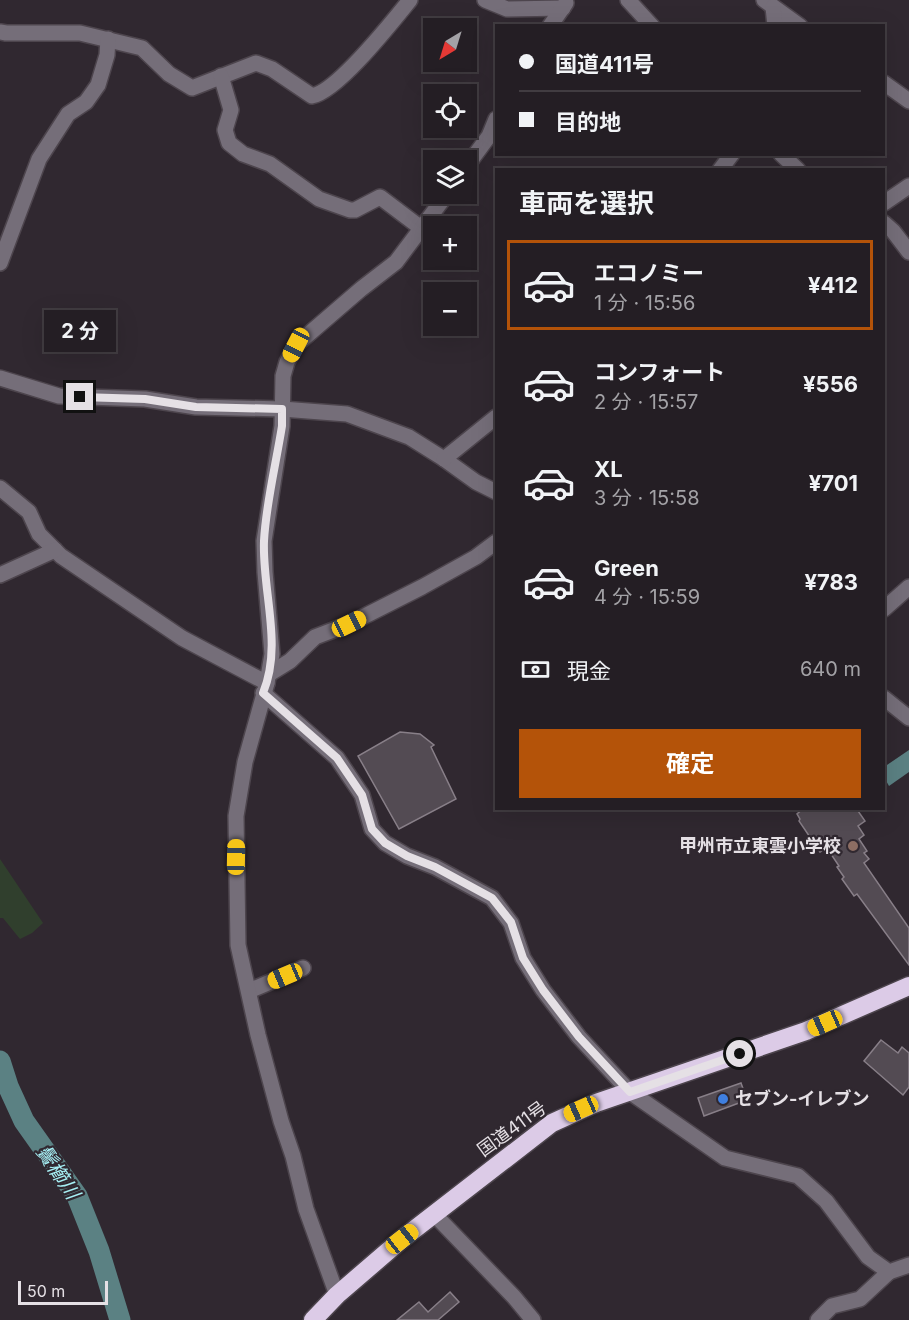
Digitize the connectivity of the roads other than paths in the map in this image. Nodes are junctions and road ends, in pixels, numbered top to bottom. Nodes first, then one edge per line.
1 (410, 0) edge
2 (485, 0) edge
3 (628, 0) edge
4 (768, 3) edge
5 (565, 4) edge
6 (551, 24) edge
7 (650, 24) edge
8 (774, 24) edge
9 (797, 24) edge
10 (0, 32) edge
11 (108, 39) junction
12 (221, 76) junction
13 (885, 84) edge
14 (909, 101) edge
15 (495, 121) edge
16 (477, 152) edge
17 (783, 156) edge
18 (796, 168) edge
19 (909, 186) edge
20 (885, 202) edge
21 (439, 204) edge
22 (885, 224) edge
23 (421, 228) junction
24 (909, 252) edge
25 (0, 263) edge
26 (0, 378) edge
27 (282, 409) junction
28 (495, 418) edge
29 (444, 459) junction
30 (0, 488) edge
31 (495, 492) edge
32 (495, 543) edge
33 (55, 550) junction
34 (0, 575) edge
35 (909, 587) edge
36 (885, 608) edge
37 (266, 683) junction
38 (885, 699) edge
39 (909, 718) edge
40 (303, 968) dead end
41 (909, 986) edge
42 (249, 992) junction
43 (630, 1092) junction
44 (434, 1214) junction
45 (909, 1265) edge
46 (889, 1272) junction
47 (337, 1295) junction
48 (313, 1320) edge
49 (533, 1320) edge
50 (818, 1320) edge

1 - 12 street
2 - 5 street
3 - 7 street
4 - 8 street
4 - 9 street
5 - 6 street
10 - 11 street
11 - 12 street
11 - 25 street
12 - 23 street
13 - 14 street
15 - 16 street
17 - 18 street
19 - 20 street
21 - 23 street
22 - 24 street
23 - 27 street
26 - 27 street
27 - 29 street
27 - 37 street
28 - 29 street
29 - 31 street
30 - 33 street
32 - 37 street
33 - 34 street
33 - 37 street
35 - 36 street
37 - 42 street
37 - 43 street
38 - 39 street
40 - 42 street
41 - 43 highway, 国道411号
42 - 47 street
43 - 44 highway, 国道411号
43 - 46 street
44 - 47 highway, 国道411号
44 - 49 street
45 - 46 street
46 - 50 street
47 - 48 highway, 国道411号

